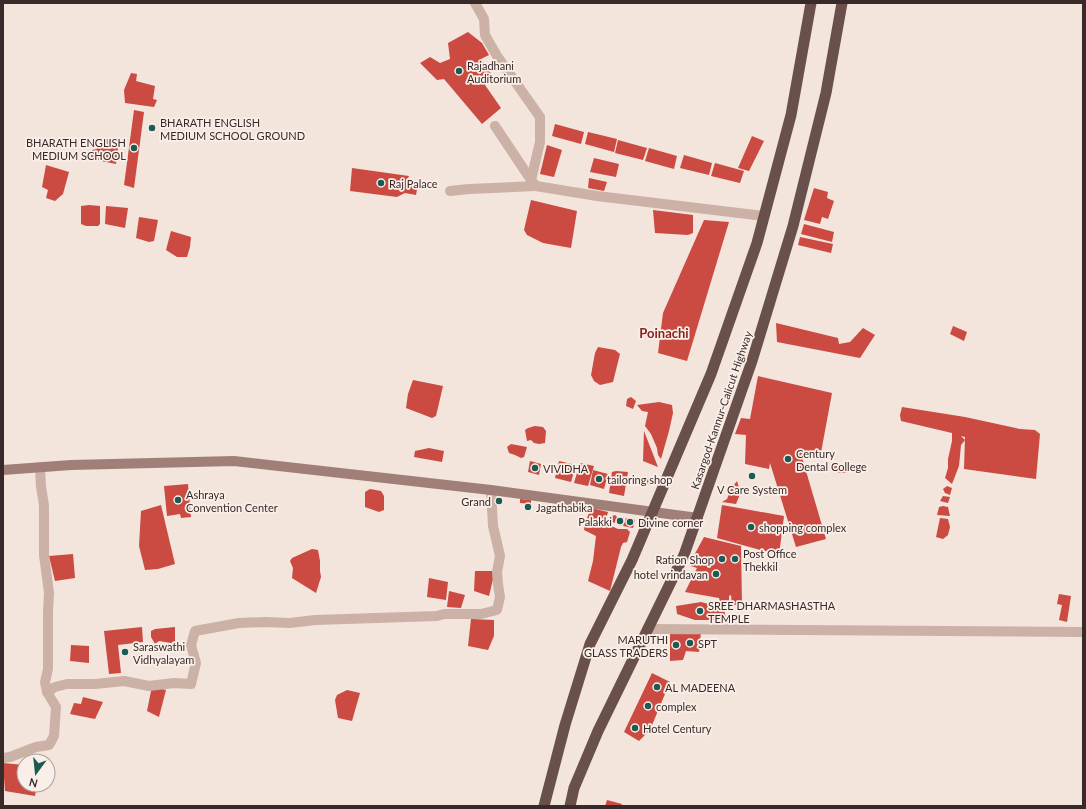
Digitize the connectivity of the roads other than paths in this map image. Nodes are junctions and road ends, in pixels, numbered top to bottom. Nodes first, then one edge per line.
1 (475, 3) edge
2 (811, 3) edge
3 (842, 3) edge
4 (495, 126) dead end
5 (534, 183) junction
6 (450, 191) dead end
7 (764, 216) junction
8 (40, 467) junction
9 (3, 470) edge
10 (491, 490) junction
11 (652, 512) junction
12 (698, 518) junction
13 (647, 629) junction
14 (1083, 632) edge
15 (47, 692) junction
16 (3, 758) edge
17 (544, 806) edge
18 (570, 806) edge

1 - 5 street
2 - 7 highway, Kasargod-Kannur-Calicut Highway
3 - 12 highway, Kasargod-Kannur-Calicut Highway
4 - 5 street
5 - 6 street
5 - 7 street
7 - 11 highway, Kasargod-Kannur-Calicut Highway
8 - 9 main road
8 - 10 main road
8 - 15 street
10 - 11 main road
10 - 15 street
11 - 12 main road
11 - 17 highway, Kasargod-Kannur-Calicut Highway
12 - 13 highway, Kasargod-Kannur-Calicut Highway
13 - 14 street
13 - 18 highway, Kasargod-Kannur-Calicut Highway
15 - 16 street

